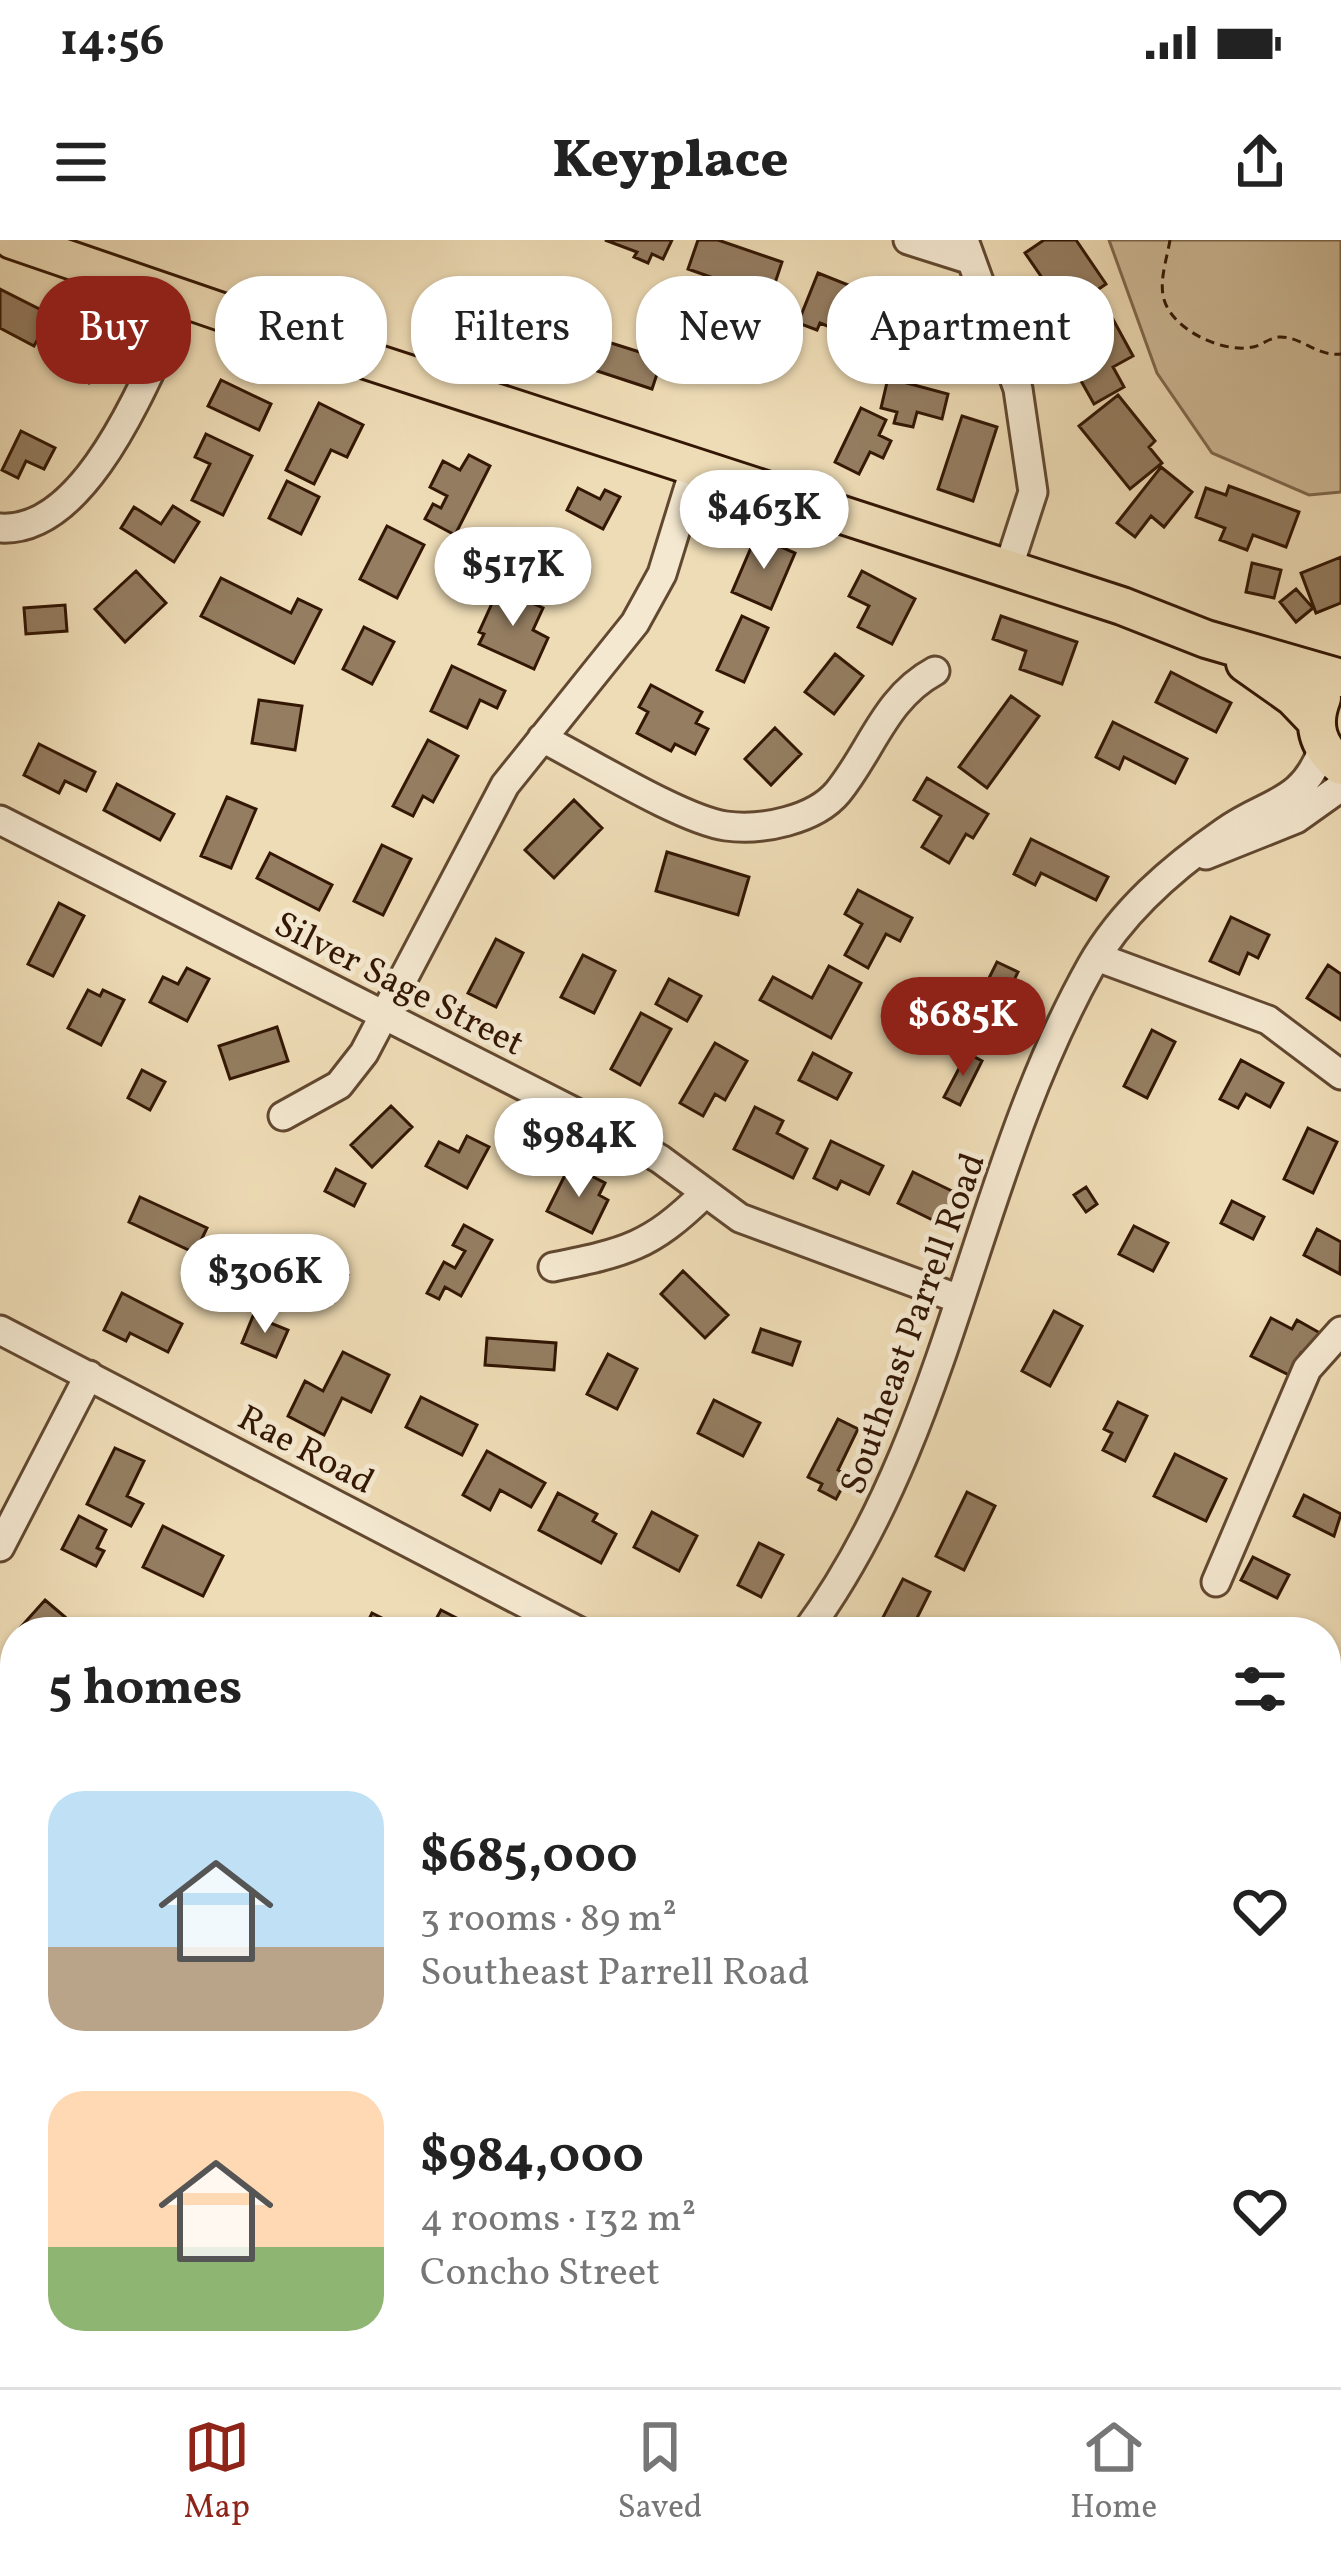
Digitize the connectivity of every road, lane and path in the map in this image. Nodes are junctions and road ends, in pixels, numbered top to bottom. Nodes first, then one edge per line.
1 (12, 240) edge
2 (908, 240) edge
3 (1169, 240) edge
4 (968, 250) edge
5 (117, 276) edge
6 (191, 301) edge
7 (1341, 354) edge
8 (141, 384) edge
9 (695, 467) junction
10 (0, 528) edge
11 (1008, 569) junction
12 (1206, 639) junction
13 (935, 671) dead end
14 (1341, 678) edge
15 (542, 738) junction
16 (1327, 745) edge
17 (1341, 787) edge
18 (0, 820) edge
19 (1190, 860) junction
20 (1097, 957) junction
21 (384, 1014) junction
22 (1341, 1075) edge
23 (283, 1116) dead end
24 (704, 1194) junction
25 (554, 1268) dead end
26 (959, 1299) junction
27 (0, 1330) edge
28 (1341, 1331) edge
29 (89, 1375) junction
30 (0, 1547) edge
31 (1216, 1582) dead end
32 (551, 1617) edge
33 (817, 1617) edge

1 - 5 main road
2 - 4 street
3 - 7 path
4 - 11 street
6 - 9 main road
8 - 10 street
9 - 11 main road
9 - 15 street
11 - 12 main road
12 - 14 main road
12 - 16 main road
13 - 15 street
14 - 16 main road
15 - 21 street
16 - 19 street, Southeast Parrell Road
17 - 19 street, Southeast Parrell Road
18 - 21 street, Silver Sage Street
19 - 20 street, Southeast Parrell Road
20 - 22 street
20 - 26 street, Southeast Parrell Road
21 - 23 street
21 - 24 street, Silver Sage Street
24 - 25 street
24 - 26 street, Silver Sage Street
26 - 33 street, Southeast Parrell Road
27 - 29 street, Rae Road
28 - 31 street
29 - 30 street
29 - 32 street, Rae Road

